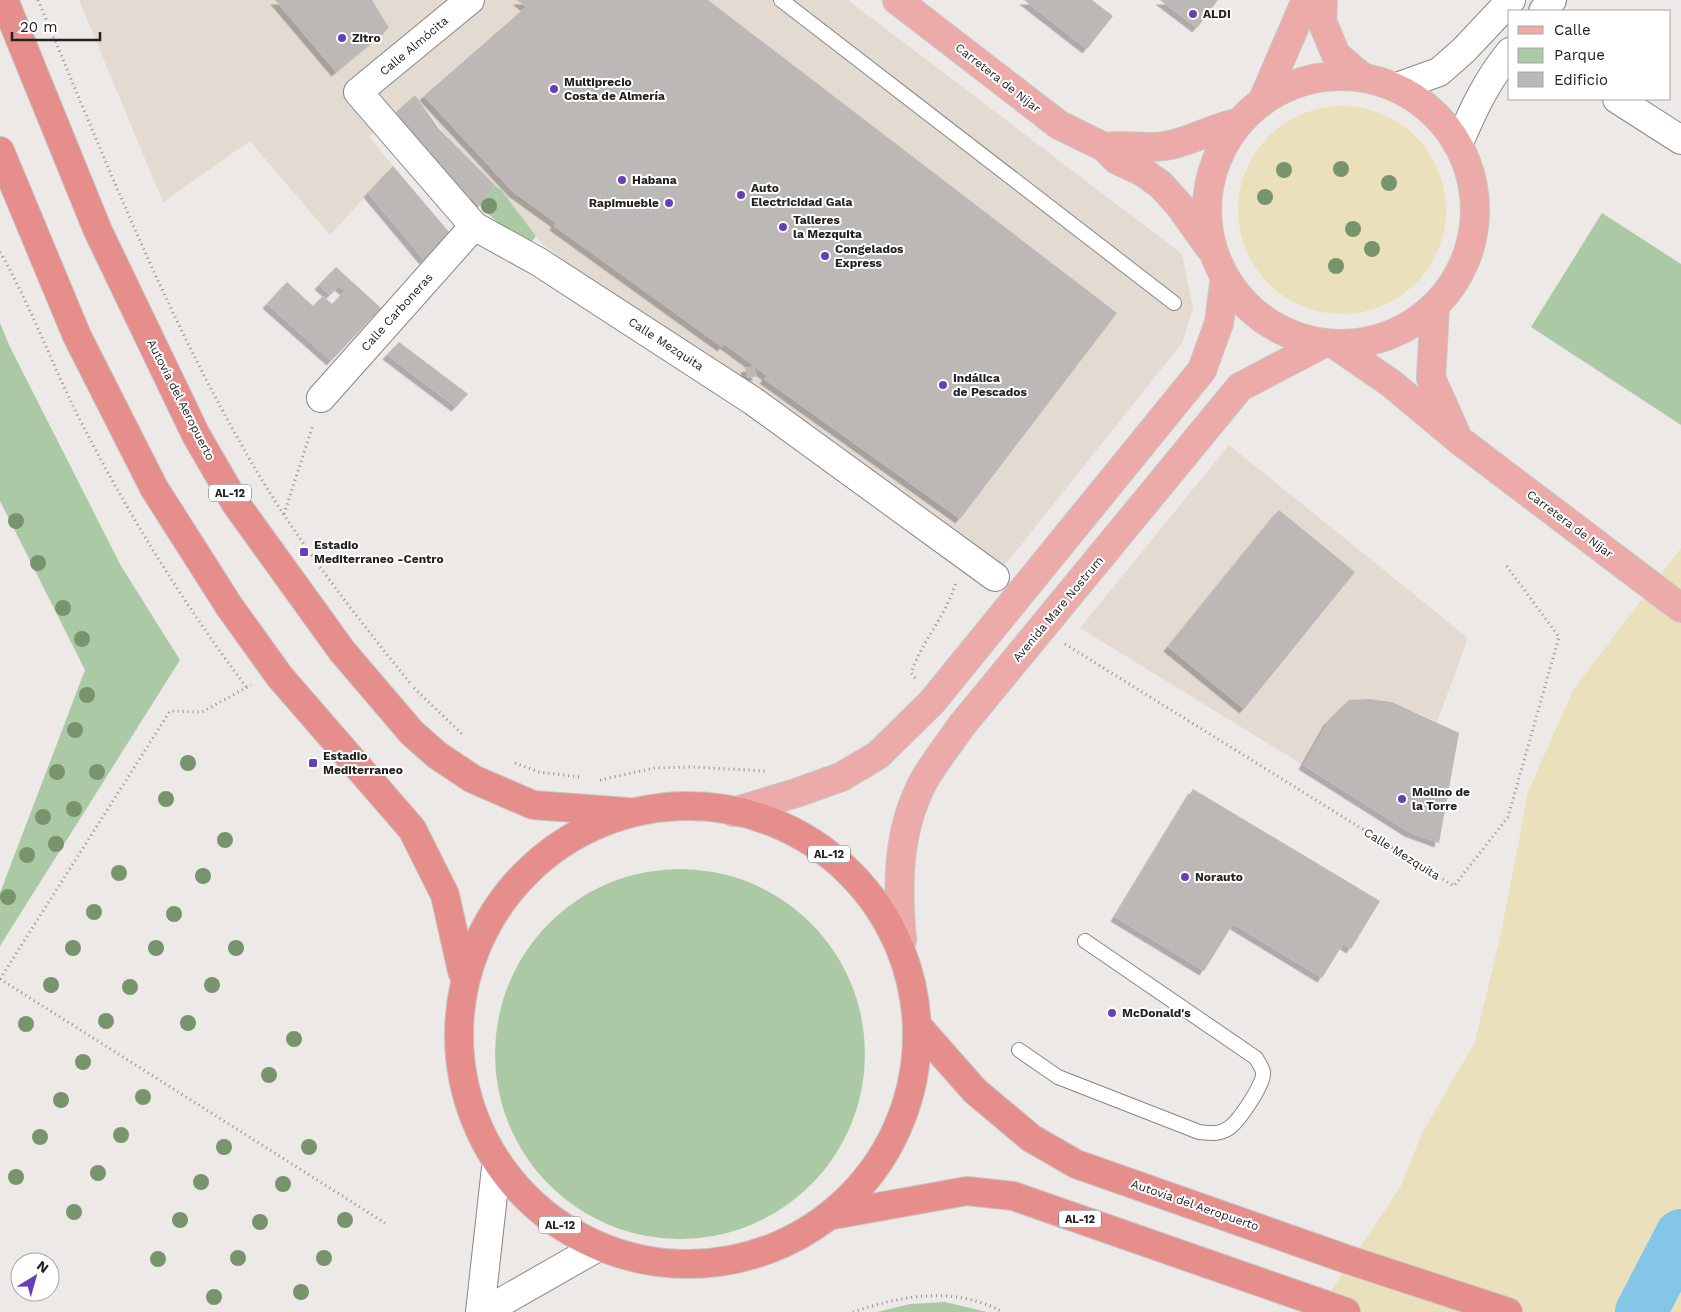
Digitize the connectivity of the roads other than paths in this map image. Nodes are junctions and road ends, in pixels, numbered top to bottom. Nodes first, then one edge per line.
1 (4, 0) edge
2 (470, 0) edge
3 (781, 0) edge
4 (897, 0) edge
5 (1306, 0) edge
6 (1323, 0) edge
7 (1511, 0) edge
8 (1552, 0) edge
9 (1544, 10) edge
10 (1508, 54) edge
11 (1362, 77) junction
12 (1397, 87) junction
13 (358, 92) joint
14 (1263, 100) junction
15 (1619, 100) edge
16 (1237, 123) junction
17 (1681, 140) edge
18 (1458, 143) junction
19 (1104, 147) junction
20 (0, 151) edge
21 (474, 226) junction
22 (1220, 266) junction
23 (1174, 304) dead end
24 (1435, 307) junction
25 (1329, 344) junction
26 (321, 398) road end
27 (1459, 440) junction
28 (994, 577) dead end
29 (1681, 608) edge
30 (733, 812) junction
31 (632, 813) junction
32 (902, 940) junction
33 (1085, 941) dead end
34 (462, 971) junction
35 (922, 1030) junction
36 (1019, 1050) dead end
37 (496, 1168) junction
38 (833, 1215) junction
39 (598, 1247) junction
40 (482, 1312) edge
41 (1346, 1312) edge
42 (1508, 1312) edge

1 - 31 highway, Autovía del Aeropuerto / AL-12
2 - 13 street, Calle Almócita
3 - 23 lane
4 - 19 main road, Carretera de Níjar
5 - 14 main road
6 - 11 main road
7 - 12 street
8 - 9 street
10 - 18 street
11 - 12 main road
11 - 14 main road
12 - 18 main road
13 - 21 street, Calle Mezquita
14 - 16 main road
15 - 17 street
16 - 19 main road
16 - 22 main road
18 - 24 main road
19 - 22 main road, Carretera de Níjar
20 - 34 highway, AL-12
21 - 26 street, Calle Carboneras
21 - 28 street, Calle Mezquita
22 - 25 main road, Carretera de Níjar
22 - 30 main road
24 - 25 main road
24 - 27 main road, Carretera de Níjar
25 - 27 main road, Carretera de Níjar
25 - 32 main road, Avenida Mare Nostrum
27 - 29 main road, Carretera de Níjar
30 - 31 highway, AL-12
30 - 32 highway, AL-12
31 - 34 highway, AL-12
32 - 35 highway, AL-12
33 - 36 lane
34 - 37 highway, AL-12
35 - 38 highway, AL-12
35 - 42 highway, Autovía del Aeropuerto
37 - 39 highway, AL-12
37 - 40 street
38 - 39 highway, AL-12
38 - 41 highway, AL-12
39 - 40 street

